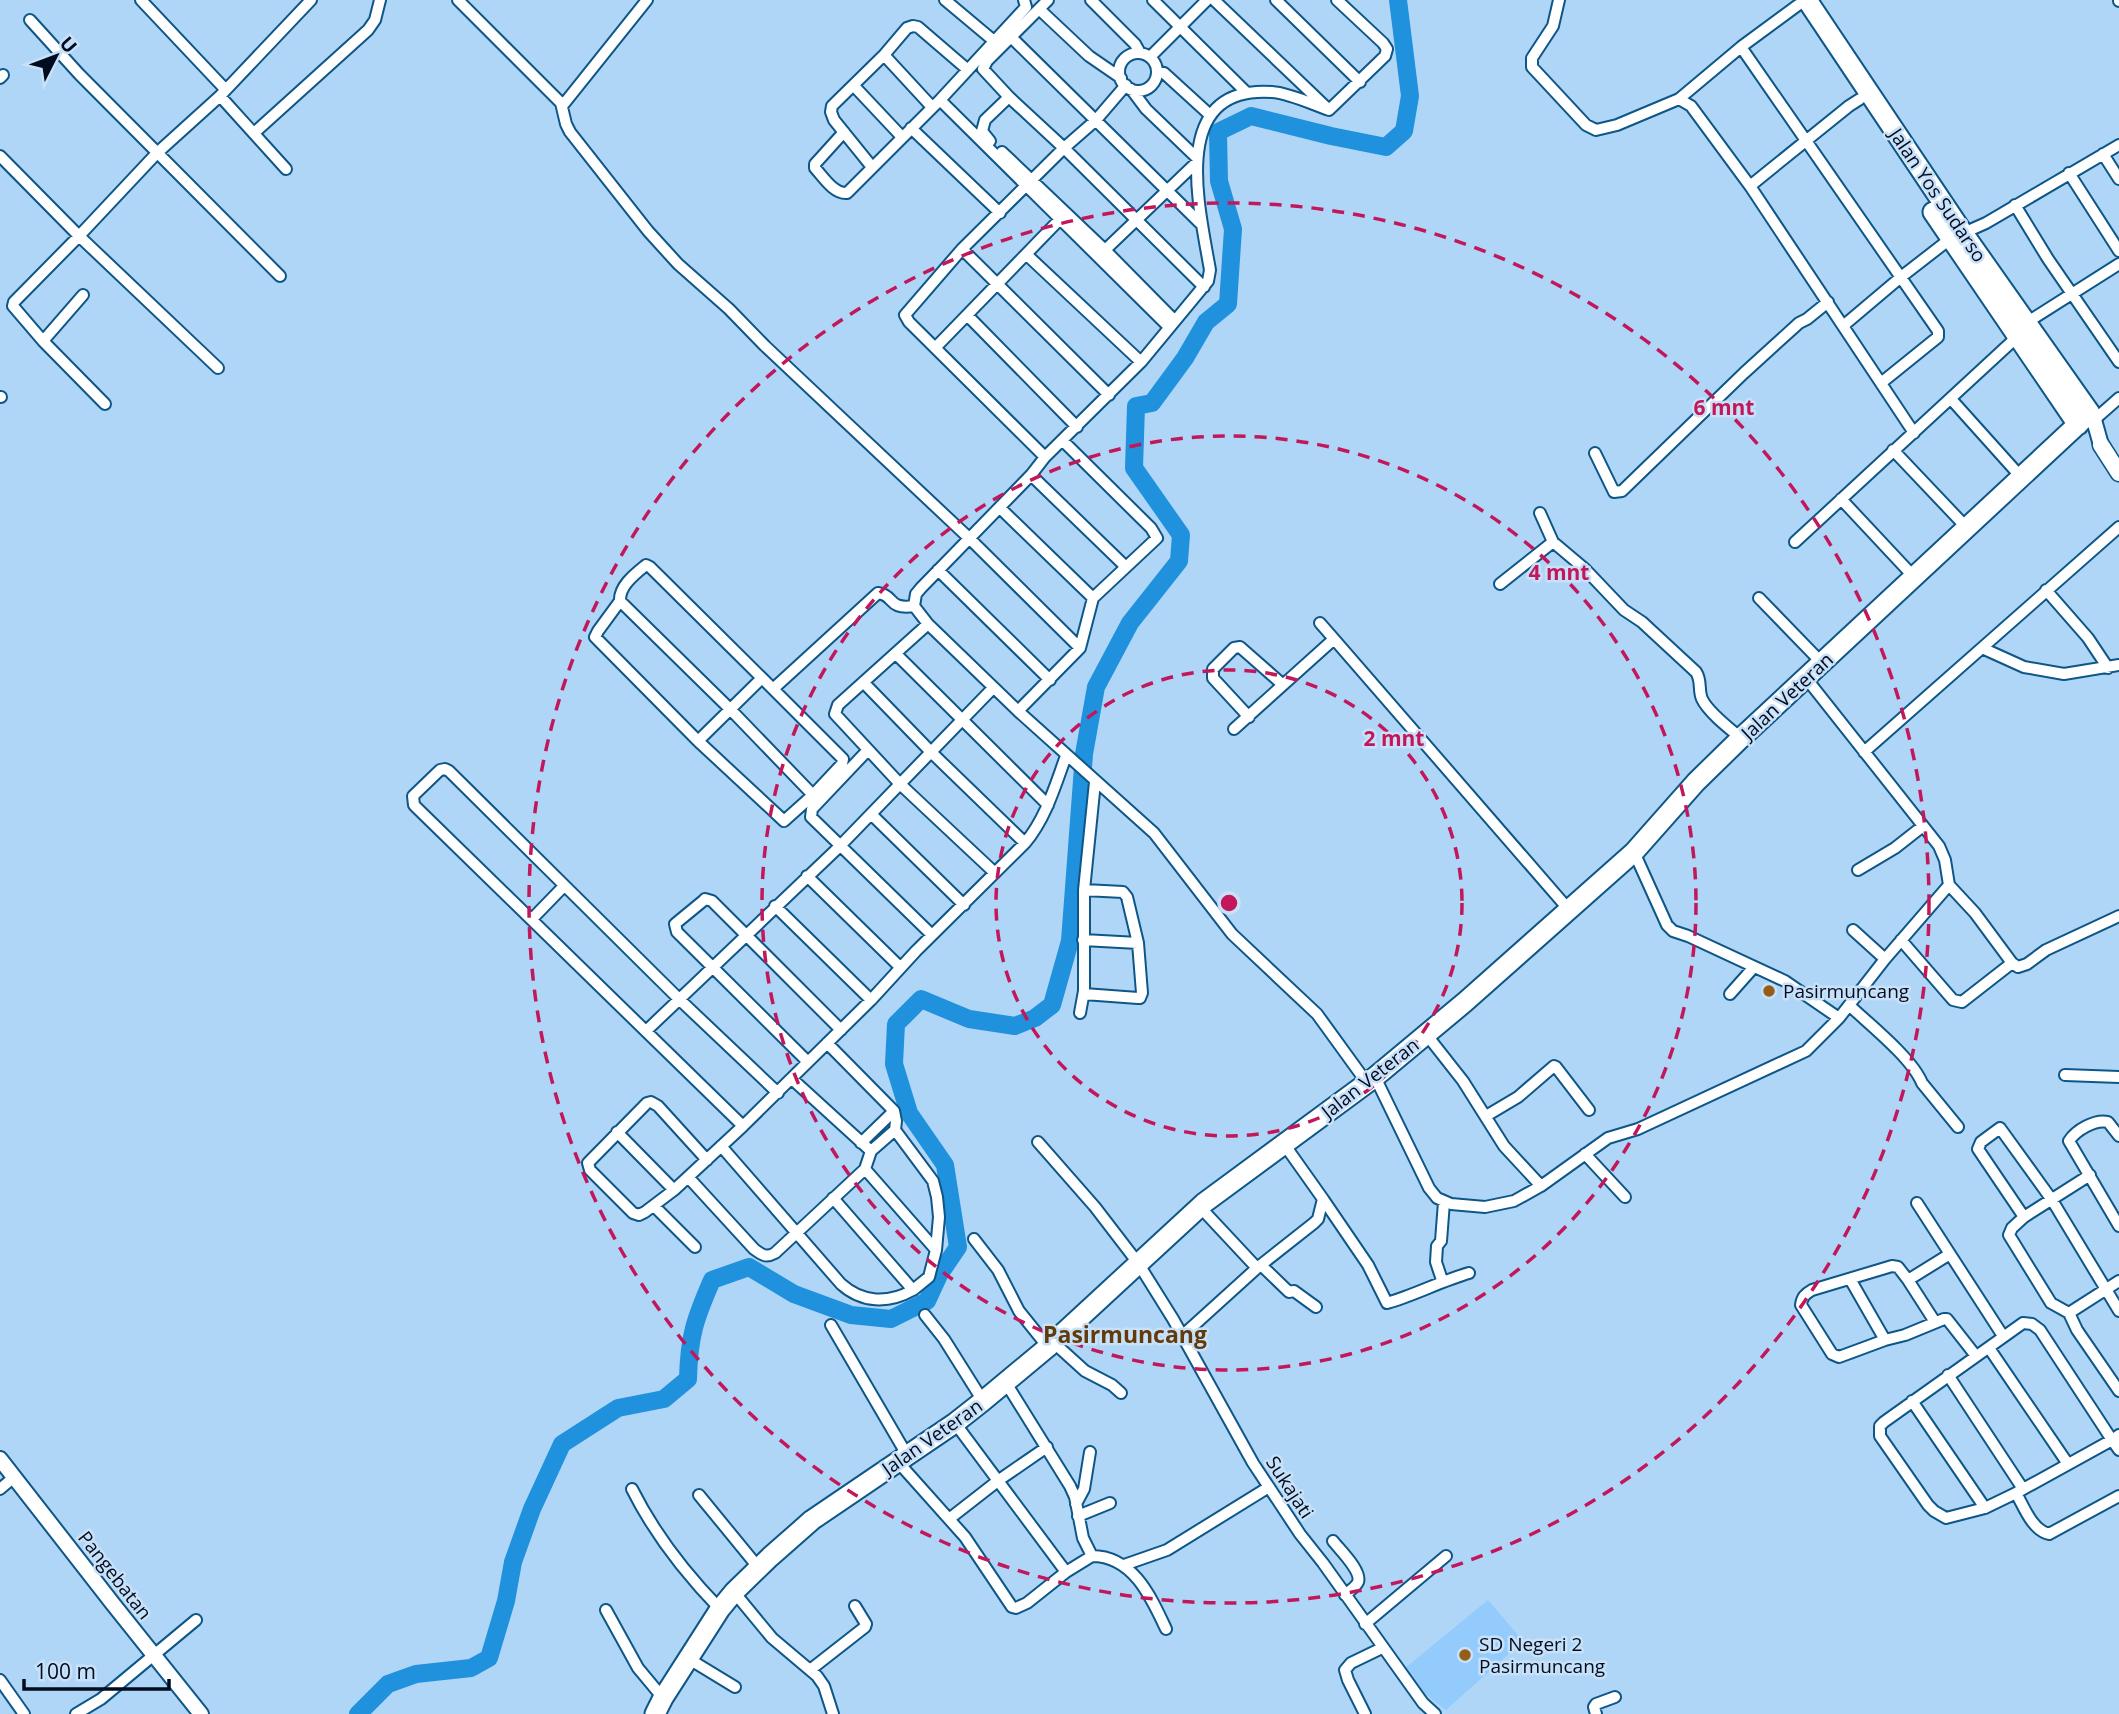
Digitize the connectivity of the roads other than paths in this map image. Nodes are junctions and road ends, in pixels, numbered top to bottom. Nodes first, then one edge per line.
1 (141, 0) edge
2 (311, 0) edge
3 (380, 0) edge
4 (458, 0) edge
5 (647, 0) edge
6 (945, 0) edge
7 (1024, 0) edge
8 (1048, 0) edge
9 (1091, 0) edge
10 (1153, 0) edge
11 (1207, 0) edge
12 (1214, 0) edge
13 (1276, 0) edge
14 (1337, 0) edge
15 (1559, 0) edge
16 (1799, 2) edge
17 (1039, 9) junction
18 (30, 20) dead end
19 (1181, 27) junction
20 (1010, 37) junction
21 (994, 41) junction
22 (1741, 47) junction
23 (884, 55) junction
24 (1145, 55) junction
25 (970, 68) junction
26 (1157, 71) junction
27 (1360, 82) junction
28 (1126, 84) junction
29 (854, 86) junction
30 (223, 92) junction
31 (997, 92) dead end
32 (1247, 92) junction
33 (1009, 97) junction
34 (1679, 99) junction
35 (1860, 99) junction
36 (560, 102) junction
37 (936, 103) junction
38 (1329, 110) junction
39 (1209, 115) junction
40 (1096, 120) junction
41 (911, 128) junction
42 (844, 132) junction
43 (254, 134) junction
44 (902, 137) junction
45 (1807, 140) junction
46 (2119, 145) edge
47 (1064, 148) junction
48 (157, 153) junction
49 (2103, 154) junction
50 (0, 156) edge
51 (1196, 160) junction
52 (872, 167) junction
53 (286, 169) dead end
54 (2069, 173) junction
55 (2119, 179) edge
56 (1030, 183) junction
57 (1750, 186) junction
58 (1168, 191) junction
59 (2015, 205) junction
60 (1000, 213) junction
61 (1063, 216) junction
62 (1136, 219) junction
63 (1202, 225) junction
64 (79, 236) junction
65 (1956, 236) junction
66 (962, 249) junction
67 (1104, 250) junction
68 (2119, 251) edge
69 (1027, 255) junction
70 (2119, 264) edge
71 (280, 276) dead end
72 (1901, 277) junction
73 (998, 285) junction
74 (1204, 287) junction
75 (2071, 293) junction
76 (83, 295) dead end
77 (1828, 302) junction
78 (968, 316) junction
79 (1172, 324) junction
80 (1843, 326) junction
81 (2022, 329) junction
82 (43, 341) junction
83 (935, 348) junction
84 (1141, 362) junction
85 (2119, 362) edge
86 (218, 368) dead end
87 (1881, 383) junction
88 (1108, 395) junction
89 (1951, 398) junction
90 (2119, 398) edge
91 (105, 404) dead end
92 (2087, 419) junction
93 (1077, 427) junction
94 (1914, 433) junction
95 (1063, 441) junction
96 (2101, 445) joint
97 (1893, 450) junction
98 (1595, 453) dead end
99 (1045, 457) junction
100 (2119, 473) edge
101 (1031, 475) junction
102 (2021, 477) junction
103 (1841, 499) junction
104 (1000, 508) junction
105 (1540, 513) dead end
106 (2119, 527) edge
107 (1967, 528) junction
108 (969, 538) junction
109 (1553, 542) junction
110 (1795, 542) dead end
111 (1126, 567) junction
112 (939, 570) junction
113 (1914, 577) junction
114 (1500, 583) dead end
115 (2046, 590) junction
116 (1093, 598) junction
117 (1759, 598) dead end
118 (620, 601) junction
119 (914, 606) junction
120 (1320, 623) dead end
121 (928, 624) junction
122 (1334, 639) junction
123 (1080, 648) junction
124 (1982, 648) junction
125 (895, 654) junction
126 (1822, 663) junction
127 (2114, 666) edge
128 (762, 678) junction
129 (1806, 678) junction
130 (1050, 680) junction
131 (864, 682) junction
132 (1282, 684) junction
133 (993, 688) junction
134 (773, 689) junction
135 (731, 710) junction
136 (1018, 711) junction
137 (1249, 717) junction
138 (962, 721) junction
139 (1234, 729) dead end
140 (1741, 738) junction
141 (698, 741) junction
142 (867, 751) junction
143 (931, 752) junction
144 (1864, 752) junction
145 (1069, 758) junction
146 (1093, 780) junction
147 (900, 784) junction
148 (813, 795) junction
149 (1048, 804) junction
150 (871, 814) junction
151 (1923, 826) junction
152 (1025, 843) junction
153 (839, 847) junction
154 (1634, 852) junction
155 (1858, 870) dead end
156 (995, 873) junction
157 (807, 876) junction
158 (1949, 885) junction
159 (564, 886) junction
160 (1084, 890) junction
161 (964, 905) junction
162 (775, 906) junction
163 (1570, 911) junction
164 (2119, 916) edge
165 (532, 919) junction
166 (1853, 930) dead end
167 (932, 935) junction
168 (746, 936) junction
169 (1083, 940) junction
170 (1901, 940) junction
171 (1138, 943) junction
172 (1885, 959) junction
173 (2012, 963) junction
174 (900, 967) junction
175 (1754, 967) junction
176 (712, 968) junction
177 (1084, 994) junction
178 (1730, 994) dead end
179 (680, 999) junction
180 (871, 1000) junction
181 (1849, 1004) junction
182 (1080, 1013) dead end
183 (1839, 1018) junction
184 (841, 1030) junction
185 (646, 1031) junction
186 (1426, 1034) junction
187 (827, 1044) junction
188 (808, 1062) junction
189 (2065, 1075) dead end
190 (2119, 1077) edge
191 (792, 1079) junction
192 (1371, 1080) junction
193 (778, 1093) junction
194 (1589, 1110) dead end
195 (894, 1111) junction
196 (1486, 1116) junction
197 (743, 1126) junction
198 (1958, 1127) dead end
199 (895, 1130) junction
200 (617, 1132) junction
201 (2119, 1136) edge
202 (1038, 1142) dead end
203 (861, 1143) junction
204 (1283, 1144) junction
205 (721, 1146) junction
206 (871, 1151) junction
207 (1585, 1154) junction
208 (707, 1160) junction
209 (864, 1169) junction
210 (2090, 1175) junction
211 (688, 1177) junction
212 (1541, 1186) junction
213 (674, 1191) junction
214 (834, 1198) junction
215 (1625, 1198) dead end
216 (1323, 1199) junction
217 (2052, 1200) junction
218 (1444, 1202) junction
219 (1917, 1203) dead end
220 (655, 1206) junction
221 (1200, 1207) junction
222 (2024, 1217) junction
223 (2119, 1226) edge
224 (797, 1233) junction
225 (974, 1239) dead end
226 (695, 1247) dead end
227 (936, 1250) junction
228 (1950, 1254) junction
229 (1138, 1264) junction
230 (1259, 1267) junction
231 (1469, 1273) dead end
232 (1850, 1279) junction
233 (1442, 1280) junction
234 (1908, 1280) junction
235 (2119, 1281) edge
236 (913, 1290) junction
237 (2105, 1290) junction
238 (1316, 1307) dead end
239 (2119, 1311) edge
240 (2068, 1313) junction
241 (925, 1315) dead end
242 (1935, 1322) junction
243 (831, 1325) dead end
244 (1182, 1336) junction
245 (2003, 1336) junction
246 (1885, 1340) junction
247 (1051, 1344) junction
248 (1989, 1348) junction
249 (1976, 1356) junction
250 (1948, 1375) junction
251 (1006, 1383) junction
252 (2119, 1391) edge
253 (1121, 1394) dead end
254 (983, 1401) junction
255 (1912, 1401) junction
256 (954, 1423) junction
257 (2115, 1437) edge
258 (1047, 1447) junction
259 (2119, 1450) edge
260 (1090, 1452) dead end
261 (902, 1458) junction
262 (0, 1459) edge
263 (2068, 1464) junction
264 (13, 1478) junction
265 (999, 1480) junction
266 (1269, 1487) junction
267 (0, 1489) edge
268 (632, 1489) dead end
269 (2020, 1491) junction
270 (699, 1495) dead end
271 (2119, 1496) edge
272 (1110, 1503) dead end
273 (1076, 1504) junction
274 (1985, 1508) junction
275 (1078, 1516) junction
276 (949, 1519) junction
277 (1333, 1541) dead end
278 (1092, 1556) junction
279 (1446, 1556) dead end
280 (1124, 1565) junction
281 (758, 1567) junction
282 (1066, 1572) junction
283 (734, 1592) junction
284 (1345, 1595) junction
285 (855, 1606) dead end
286 (720, 1609) junction
287 (606, 1610) dead end
288 (196, 1620) dead end
289 (1365, 1624) junction
290 (1166, 1629) dead end
291 (1382, 1648) junction
292 (154, 1656) junction
293 (689, 1659) junction
294 (810, 1670) junction
295 (0, 1680) edge
296 (735, 1687) dead end
297 (1615, 1697) dead end
298 (659, 1706) edge
299 (24, 1714) edge
300 (76, 1714) edge
301 (201, 1714) edge
302 (833, 1714) edge
303 (1365, 1714) edge
304 (1435, 1714) edge
305 (1596, 1714) edge

1 - 30 street
2 - 30 street
3 - 43 street
4 - 36 street
5 - 36 street
6 - 21 street
7 - 21 street
8 - 17 street
9 - 24 street
10 - 19 street
11 - 19 street
12 - 38 street
13 - 27 street
14 - 27 street
15 - 34 street
16 - 22 street
16 - 35 highway, Jalan Yos Sudarso
16 - 65 highway, Jalan Yos Sudarso
17 - 20 street
17 - 28 street
18 - 48 street
19 - 24 street
19 - 32 street
20 - 33 street
20 - 40 street
21 - 25 street
22 - 34 street
22 - 45 street
23 - 25 street
23 - 29 street
23 - 37 street
24 - 26 street
24 - 28 street
25 - 31 street
25 - 37 street
26 - 28 street
26 - 39 street
27 - 38 street
28 - 40 street
28 - 51 street
29 - 42 street
29 - 44 street
30 - 43 street
30 - 48 street
32 - 38 street
32 - 39 street
33 - 47 street
33 - 56 street
34 - 57 street
35 - 45 street
35 - 65 highway, Jalan Yos Sudarso
36 - 108 street
37 - 41 street
37 - 56 street
39 - 51 street
40 - 47 street
40 - 58 street
41 - 44 street
41 - 60 street
42 - 52 street
42 - 52 street
43 - 53 street
44 - 52 street
45 - 57 street
45 - 72 street
46 - 49 street
47 - 56 street
47 - 62 street
48 - 64 street
48 - 71 street
49 - 54 street
49 - 55 street
50 - 64 street
51 - 58 street
51 - 63 street
54 - 59 street
54 - 68 street
56 - 60 street
56 - 61 street
57 - 77 street
58 - 62 street
58 - 63 street
59 - 65 street
59 - 75 street
60 - 66 street
61 - 67 street
61 - 69 street
61 - 79 street
62 - 67 street
62 - 74 street
63 - 74 street
64 - 82 street
64 - 86 street
65 - 72 street
65 - 81 highway, Jalan Yos Sudarso
66 - 73 street
66 - 83 street
67 - 79 street
69 - 73 street
69 - 84 street
70 - 75 street
72 - 80 street
72 - 87 street
73 - 78 street
73 - 88 street
74 - 79 street
75 - 81 street
75 - 85 street
76 - 82 street
77 - 80 street
77 - 98 street
78 - 83 street
78 - 93 street
79 - 84 street
80 - 87 street
81 - 89 street
81 - 92 highway, Jalan Yos Sudarso
82 - 91 street
83 - 99 street
84 - 88 street
87 - 94 street
88 - 93 street
89 - 94 street
89 - 102 street
90 - 92 street
92 - 96 street
92 - 102 highway, Jalan Veteran
93 - 95 street
94 - 97 street
95 - 99 street
95 - 111 street
96 - 100 main road
97 - 103 street
97 - 107 street
99 - 101 street
101 - 104 street
101 - 111 street
102 - 107 highway, Jalan Veteran
103 - 110 street
103 - 113 street
104 - 108 street
104 - 116 street
105 - 109 street
106 - 115 street
107 - 113 highway, Jalan Veteran
108 - 112 street
108 - 123 street
109 - 114 street
109 - 140 street
111 - 116 street
112 - 119 street
112 - 130 street
113 - 126 highway, Jalan Veteran
115 - 124 street
115 - 127 street
116 - 123 street
117 - 126 street
118 - 128 street
118 - 135 street
118 - 141 street
119 - 121 street
119 - 134 street
120 - 122 street
121 - 125 street
121 - 133 street
122 - 132 street
122 - 163 street
123 - 130 street
124 - 127 street
124 - 144 street
125 - 131 street
125 - 138 street
126 - 129 highway, Jalan Veteran
128 - 134 street
128 - 135 street
129 - 140 highway, Jalan Veteran
129 - 144 street
130 - 136 street
131 - 142 street
131 - 143 street
132 - 137 street
132 - 137 street
133 - 136 street
133 - 138 street
134 - 148 street
135 - 141 street
135 - 148 street
136 - 145 street
137 - 139 street
138 - 143 street
138 - 149 street
140 - 154 highway, Jalan Veteran
141 - 148 street
142 - 147 street
142 - 153 street
143 - 147 street
143 - 152 street
144 - 151 street
145 - 146 street
145 - 149 street
146 - 160 street
146 - 192 street
147 - 150 street
147 - 156 street
149 - 152 street
150 - 153 street
150 - 161 street
151 - 155 street
151 - 158 street
152 - 156 street
153 - 157 street
153 - 167 street
154 - 163 highway, Jalan Veteran
154 - 175 street
156 - 161 street
157 - 162 street
157 - 174 street
158 - 170 street
158 - 173 street
159 - 165 street
159 - 165 street
159 - 179 street
160 - 169 street
160 - 171 street
161 - 167 street
162 - 168 street
162 - 180 street
163 - 186 highway, Jalan Veteran
164 - 173 street
165 - 185 street
166 - 172 street
167 - 174 street
168 - 176 street
168 - 176 street
168 - 184 street
169 - 171 street
169 - 177 street
170 - 172 street
170 - 173 street
171 - 177 street
172 - 181 street
174 - 180 street
175 - 178 street
175 - 183 street
176 - 179 street
176 - 188 street
177 - 182 street
179 - 185 street
179 - 193 street
180 - 184 street
181 - 183 street
181 - 198 street
183 - 207 street
184 - 187 street
185 - 197 street
186 - 192 highway, Jalan Veteran
186 - 196 street
187 - 188 street
187 - 195 street
188 - 191 street
189 - 190 street
191 - 193 street
191 - 203 street
192 - 204 highway, Jalan Veteran
192 - 218 street
193 - 197 street
194 - 196 street
195 - 199 street
195 - 203 street
196 - 212 street
197 - 205 street
199 - 206 street
199 - 227 street
200 - 208 street
200 - 213 street
200 - 220 street
201 - 210 street
202 - 229 street, Sukajati
203 - 206 street
204 - 216 street
204 - 221 highway, Jalan Veteran
205 - 208 street
205 - 224 street
206 - 209 street
207 - 212 street
207 - 215 street
208 - 211 street
209 - 214 street
209 - 227 street
210 - 217 street
210 - 223 street
211 - 213 street
211 - 224 street
212 - 218 street
213 - 220 street
214 - 224 street
214 - 236 street
216 - 230 street
216 - 233 street
217 - 222 street
217 - 222 street
217 - 237 street
218 - 233 street
219 - 228 street
220 - 226 street
221 - 229 highway, Jalan Veteran
221 - 230 street
222 - 240 street
224 - 236 street
225 - 247 street
227 - 236 street
228 - 234 street
228 - 245 street
229 - 244 street, Sukajati
229 - 247 highway, Jalan Veteran
230 - 238 street
230 - 244 street
231 - 233 street
232 - 234 street
232 - 246 street
232 - 246 street
234 - 242 street
235 - 237 street
237 - 239 street
237 - 240 street
240 - 252 street
241 - 254 street
242 - 246 street
242 - 249 street
243 - 261 street
244 - 266 street, Sukajati
245 - 248 street
245 - 257 street
247 - 251 highway, Jalan Veteran
247 - 253 street
248 - 249 street
248 - 263 street
249 - 250 street
250 - 255 street
250 - 269 street
251 - 254 highway, Jalan Veteran
251 - 258 street
254 - 256 highway, Jalan Veteran
255 - 274 street
255 - 274 street
256 - 261 highway, Jalan Veteran
256 - 265 street
257 - 259 street
257 - 263 street
258 - 265 street
258 - 273 street
260 - 273 street
261 - 276 street
261 - 281 highway, Jalan Veteran
262 - 264 street, Pangebatan
263 - 269 street
264 - 267 street
264 - 292 street, Pangebatan
265 - 276 street
265 - 282 street
266 - 280 street
266 - 284 street, Sukajati
268 - 286 street
269 - 271 street
269 - 274 street
270 - 281 street
272 - 275 street
273 - 275 street
275 - 278 street
276 - 282 street
277 - 284 street
278 - 280 street
278 - 282 street
279 - 289 street
280 - 290 street
281 - 283 highway, Jalan Veteran
283 - 286 highway, Jalan Veteran
283 - 294 street
284 - 289 street, Sukajati
285 - 294 street
286 - 293 highway, Jalan Veteran
287 - 298 street
288 - 292 street
289 - 291 street, Sukajati
291 - 303 street
291 - 304 street, Sukajati
292 - 300 street
292 - 301 street, Pangebatan
293 - 296 street
293 - 298 highway, Jalan Veteran
294 - 302 street
295 - 299 street
297 - 305 street

